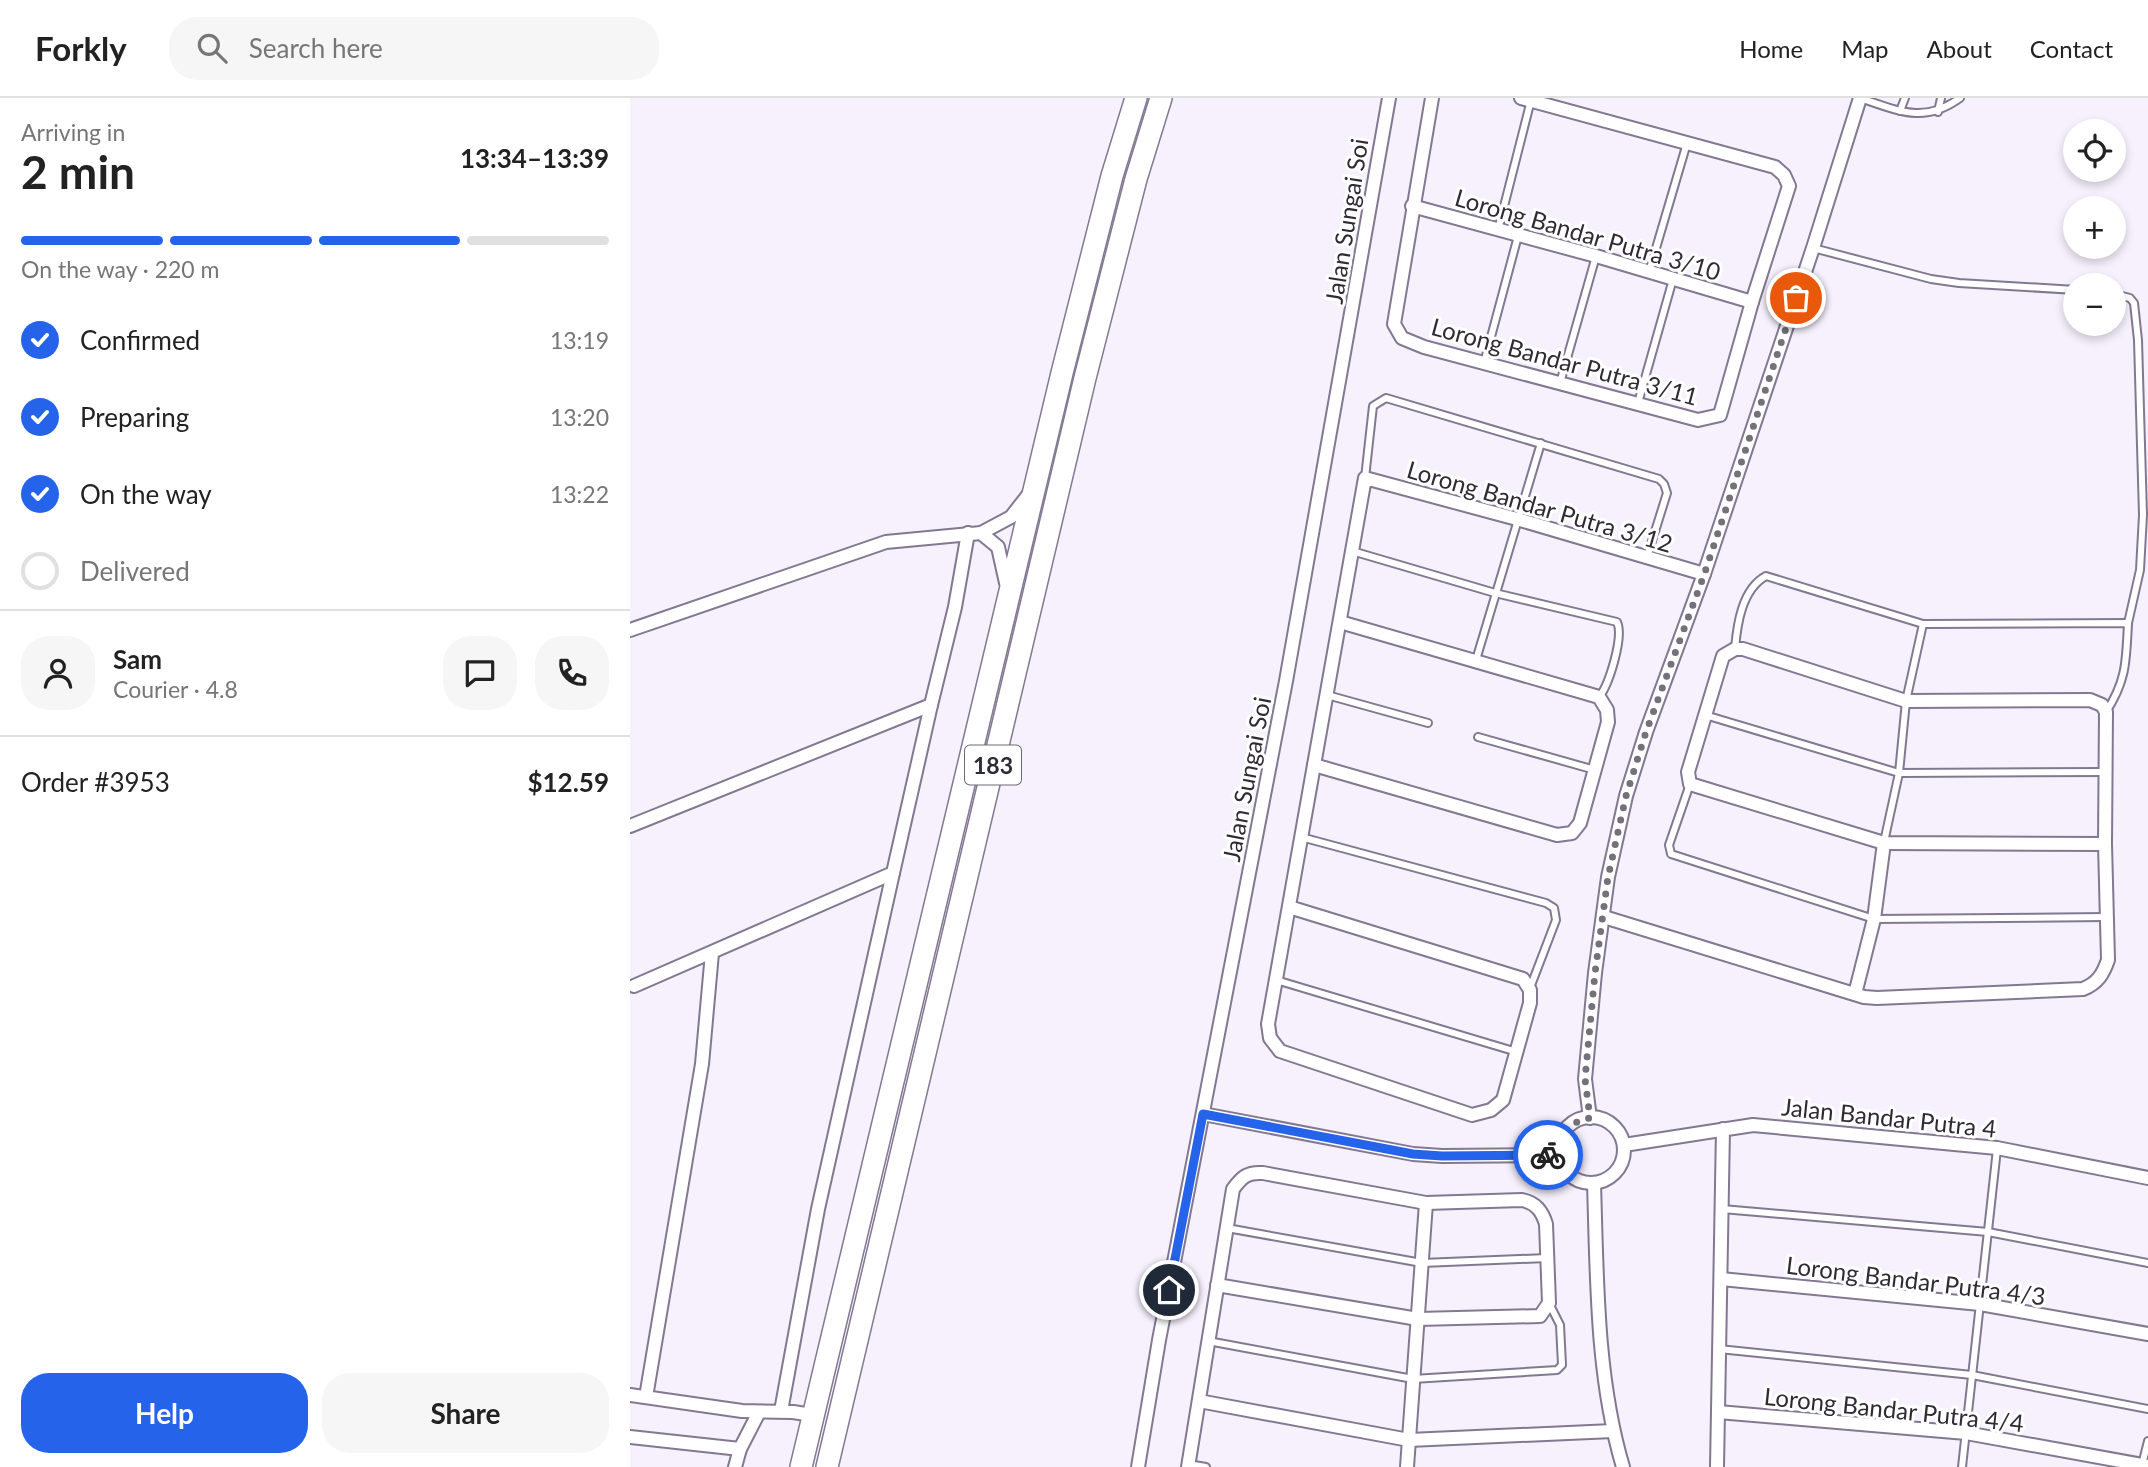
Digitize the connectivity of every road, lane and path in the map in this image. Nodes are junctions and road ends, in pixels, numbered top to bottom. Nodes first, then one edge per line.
1 (1136, 98) edge
2 (1161, 98) edge
3 (1389, 98) edge
4 (1432, 98) edge
5 (1860, 98) edge
6 (1905, 98) edge
7 (1941, 98) edge
8 (1961, 98) edge
9 (1526, 99) edge
10 (1900, 111) junction
11 (1938, 112) junction
12 (1688, 143) junction
13 (1412, 206) junction
14 (1498, 230) junction
15 (1518, 236) junction
16 (1813, 248) junction
17 (1596, 256) junction
18 (1649, 272) junction
19 (1673, 279) junction
20 (2063, 289) edge
21 (2126, 297) edge
22 (1752, 302) junction
23 (1483, 363) junction
24 (1560, 383) junction
25 (1637, 403) junction
26 (1541, 443) junction
27 (1365, 478) junction
28 (1035, 485) junction
29 (1517, 519) junction
30 (974, 533) junction
31 (2148, 536) edge
32 (2141, 546) junction
33 (1352, 551) junction
34 (1647, 557) junction
35 (1704, 575) junction
36 (1495, 593) junction
37 (1007, 601) junction
38 (1340, 622) junction
39 (2128, 623) junction
40 (1923, 624) junction
41 (630, 630) edge
42 (1735, 649) junction
43 (1476, 660) junction
44 (1327, 695) junction
45 (1599, 697) junction
46 (1906, 701) junction
47 (931, 705) junction
48 (2106, 712) junction
49 (1705, 715) junction
50 (1429, 723) dead end
51 (1478, 737) dead end
52 (1314, 765) junction
53 (1595, 770) junction
54 (2106, 772) junction
55 (1899, 773) junction
56 (1689, 782) junction
57 (630, 826) edge
58 (1301, 837) junction
59 (1884, 843) junction
60 (2105, 844) junction
61 (893, 873) junction
62 (1289, 907) junction
63 (1604, 917) junction
64 (2107, 917) junction
65 (1874, 919) junction
66 (712, 953) junction
67 (1276, 980) junction
68 (634, 986) dead end
69 (1530, 990) junction
70 (1855, 994) junction
71 (1517, 1052) junction
72 (1203, 1114) junction
73 (1590, 1118) junction
74 (1723, 1129) junction
75 (1624, 1145) junction
76 (1997, 1148) junction
77 (1559, 1155) junction
78 (2148, 1178) edge
79 (1594, 1183) junction
80 (1426, 1203) junction
81 (1722, 1209) junction
82 (1227, 1228) junction
83 (1988, 1232) junction
84 (1547, 1258) junction
85 (1422, 1263) junction
86 (2148, 1263) edge
87 (1721, 1279) junction
88 (1217, 1285) junction
89 (1549, 1303) junction
90 (1980, 1304) junction
91 (1418, 1320) junction
92 (2148, 1335) edge
93 (1208, 1341) junction
94 (1719, 1349) junction
95 (1972, 1375) junction
96 (1413, 1379) junction
97 (630, 1395) edge
98 (646, 1397) junction
99 (1199, 1401) junction
100 (2148, 1409) edge
101 (781, 1411) junction
102 (758, 1412) junction
103 (1718, 1412) junction
104 (812, 1416) junction
105 (1612, 1432) junction
106 (1966, 1433) junction
107 (833, 1434) junction
108 (630, 1437) edge
109 (1409, 1440) junction
110 (2148, 1441) edge
111 (740, 1449) junction
112 (1188, 1465) edge
113 (2144, 1466) edge
114 (735, 1467) edge
115 (800, 1467) edge
116 (827, 1467) edge
117 (837, 1467) edge
118 (1138, 1467) edge
119 (1206, 1467) edge
120 (1407, 1467) edge
121 (1623, 1467) edge
122 (1717, 1467) edge
123 (1962, 1467) edge

1 - 28 highway, 183
2 - 107 highway, 183
3 - 72 street, Jalan Sungai Soi
4 - 13 street, Lorong Bandar Putra 3/11
5 - 10 lane
5 - 16 street
6 - 10 lane
7 - 11 lane
8 - 11 lane
9 - 12 street
9 - 14 lane
10 - 11 lane
12 - 18 lane
12 - 22 street
13 - 14 street, Lorong Bandar Putra 3/10
13 - 23 street, Lorong Bandar Putra 3/11
14 - 15 street, Lorong Bandar Putra 3/10
15 - 17 street, Lorong Bandar Putra 3/10
15 - 23 lane
16 - 20 lane
16 - 35 street
17 - 18 street, Lorong Bandar Putra 3/10
17 - 24 lane
18 - 19 street, Lorong Bandar Putra 3/10
19 - 22 street, Lorong Bandar Putra 3/10
19 - 25 lane
21 - 32 lane
22 - 25 street, Lorong Bandar Putra 3/11
23 - 24 street, Lorong Bandar Putra 3/11
24 - 25 street, Lorong Bandar Putra 3/11
26 - 27 lane
26 - 29 lane
26 - 34 lane
27 - 29 street, Lorong Bandar Putra 3/12
27 - 33 street
28 - 30 street
28 - 37 highway, 183
29 - 34 street, Lorong Bandar Putra 3/12
29 - 36 lane
30 - 37 street
30 - 41 street
30 - 47 street
31 - 32 lane
32 - 39 lane
33 - 36 lane
33 - 38 street
34 - 35 street, Lorong Bandar Putra 3/12
35 - 63 street
36 - 43 lane
36 - 45 lane
37 - 104 highway, 183
38 - 43 street
38 - 44 street
39 - 40 lane
39 - 48 lane
40 - 42 lane
40 - 46 lane
42 - 46 street
42 - 49 street
43 - 45 street
44 - 50 lane
44 - 52 street
45 - 53 street
46 - 48 street
46 - 55 lane
47 - 57 street
47 - 61 street
48 - 54 street
49 - 55 lane
49 - 56 street
51 - 53 lane
52 - 53 street
52 - 58 street
54 - 55 lane
54 - 60 street
55 - 59 lane
56 - 59 street
56 - 65 lane
58 - 62 street
58 - 69 lane
59 - 60 street
59 - 65 street
60 - 64 street
61 - 66 street
61 - 101 street
62 - 67 street
62 - 69 street
63 - 70 street
63 - 73 street
64 - 65 lane
64 - 70 street
65 - 70 street
66 - 68 street
66 - 98 street
67 - 71 lane
67 - 71 street
69 - 71 street
72 - 77 street
72 - 118 street, Jalan Sungai Soi
73 - 75 street
73 - 77 street
74 - 75 street, Jalan Bandar Putra 4
74 - 76 street, Jalan Bandar Putra 4
74 - 81 street
75 - 79 street
76 - 78 street, Jalan Bandar Putra 4
76 - 83 lane
77 - 79 street
79 - 105 street
80 - 82 street
80 - 84 street
80 - 85 street
81 - 83 lane
81 - 87 street
82 - 85 lane
82 - 88 street
83 - 86 lane
83 - 90 lane
84 - 85 lane
84 - 89 street
85 - 91 street
87 - 90 street, Lorong Bandar Putra 4/3
87 - 94 street
88 - 91 street
88 - 93 street
89 - 91 street
89 - 96 lane
90 - 92 street, Lorong Bandar Putra 4/3
90 - 95 lane
91 - 96 street
93 - 96 lane
93 - 99 street
94 - 95 lane
94 - 103 street
95 - 100 lane
95 - 106 lane
96 - 109 street
97 - 98 street
98 - 102 street
99 - 109 street
99 - 112 street
101 - 102 street
101 - 104 street
102 - 111 street
103 - 106 street, Lorong Bandar Putra 4/4
103 - 122 street
104 - 115 highway, 183
105 - 109 street
105 - 121 street
106 - 113 street, Lorong Bandar Putra 4/4
106 - 123 lane
107 - 116 highway, 183
107 - 117 street
108 - 111 street
109 - 120 street
110 - 113 lane
111 - 114 street
112 - 119 lane

